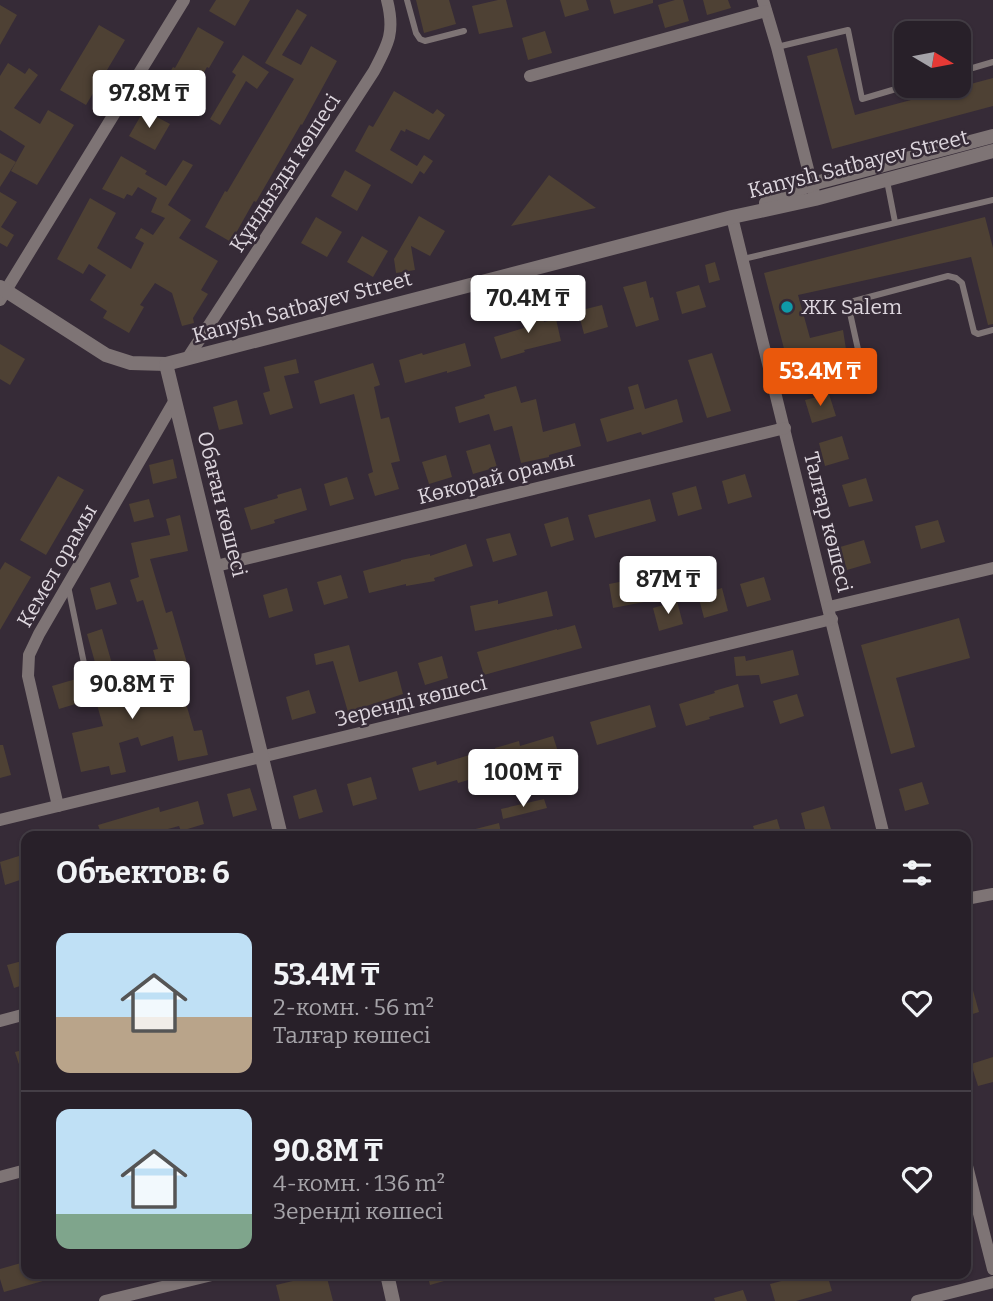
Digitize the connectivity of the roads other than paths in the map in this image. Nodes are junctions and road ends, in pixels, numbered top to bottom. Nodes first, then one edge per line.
1 (184, 0) edge
2 (387, 0) edge
3 (407, 0) edge
4 (765, 5) edge
5 (464, 31) dead end
6 (777, 47) junction
7 (993, 62) edge
8 (971, 68) edge
9 (530, 76) dead end
10 (894, 90) edge
11 (993, 136) edge
12 (993, 151) edge
13 (887, 180) junction
14 (812, 184) junction
15 (815, 199) junction
16 (993, 200) edge
17 (733, 217) junction
18 (895, 222) junction
19 (743, 259) junction
20 (2, 292) edge
21 (993, 330) edge
22 (187, 359) junction
23 (166, 364) junction
24 (776, 390) junction
25 (175, 400) junction
26 (785, 428) junction
27 (216, 566) junction
28 (993, 568) edge
29 (68, 584) junction
30 (830, 613) junction
31 (85, 668) dead end
32 (261, 757) junction
33 (58, 806) junction
34 (0, 820) edge
35 (280, 831) edge
36 (883, 831) edge
37 (993, 894) edge
38 (971, 898) edge
39 (21, 1015) edge
40 (0, 1021) edge
41 (21, 1171) edge
42 (0, 1177) edge
43 (971, 1182) edge
44 (993, 1269) edge
45 (195, 1279) edge
46 (388, 1279) edge
47 (993, 1282) edge
48 (105, 1301) edge
49 (393, 1301) edge
50 (917, 1301) edge

1 - 20 street
2 - 22 street, Құндызды көшесі
3 - 5 lane
4 - 6 street
4 - 9 street
6 - 10 lane
6 - 14 street
7 - 8 lane
11 - 14 street, Kanysh Satbayev Street
12 - 13 street, Kanysh Satbayev Street
13 - 15 street, Kanysh Satbayev Street
13 - 18 lane
14 - 15 street
14 - 17 street, Kanysh Satbayev Street
15 - 17 street, Kanysh Satbayev Street
16 - 18 lane
17 - 19 street, Талғар көшесі
17 - 22 street, Kanysh Satbayev Street
18 - 19 lane
19 - 24 street, Талғар көшесі
20 - 23 street
21 - 24 lane
22 - 23 street, Kanysh Satbayev Street
23 - 25 street, Обаған көшесі
24 - 26 street, Талғар көшесі
25 - 27 street, Обаған көшесі
25 - 29 street, Кемел орамы
26 - 27 street, Көкорай орамы
26 - 30 street, Талғар көшесі
27 - 32 street, Обаған көшесі
28 - 30 street, Зеренді көшесі
29 - 31 lane
29 - 33 street, Кемел орамы
30 - 32 street, Зеренді көшесі
30 - 36 street, Талғар көшесі
32 - 33 street, Зеренді көшесі
32 - 35 street, Обаған көшесі
33 - 34 street, Зеренді көшесі
37 - 38 street
39 - 40 street
41 - 42 street
43 - 44 street
45 - 48 street
46 - 49 street
47 - 50 street

